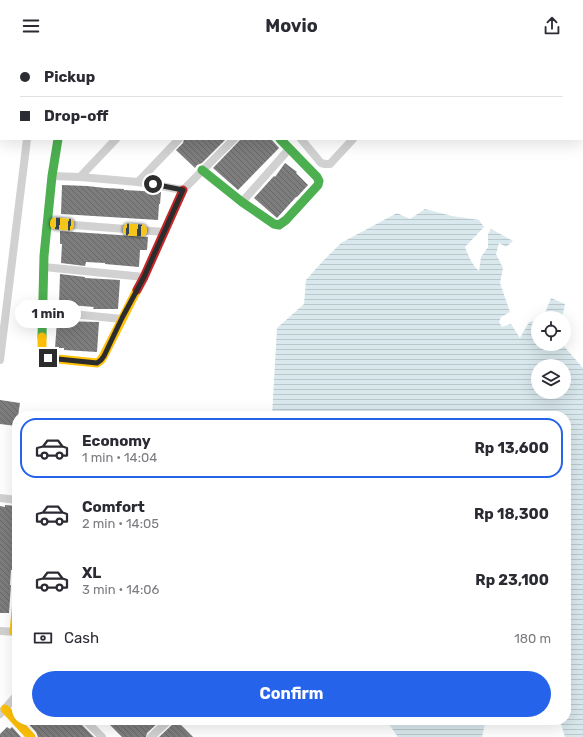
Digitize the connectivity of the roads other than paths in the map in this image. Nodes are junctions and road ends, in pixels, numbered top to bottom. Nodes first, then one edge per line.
1 (27, 140) edge
2 (58, 140) edge
3 (115, 140) edge
4 (178, 140) edge
5 (233, 140) edge
6 (281, 140) edge
7 (302, 140) edge
8 (352, 140) edge
9 (289, 149) junction
10 (202, 170) junction
11 (52, 176) junction
12 (80, 177) junction
13 (138, 182) junction
14 (183, 190) junction
15 (242, 202) junction
16 (48, 223) junction
17 (164, 232) junction
18 (44, 267) junction
19 (144, 277) junction
20 (42, 311) junction
21 (122, 318) junction
22 (0, 360) edge
23 (0, 498) edge
24 (12, 499) edge
25 (0, 631) edge
26 (12, 632) edge
27 (12, 700) edge
28 (2, 711) edge
29 (12, 720) edge
30 (18, 725) edge
31 (92, 725) edge
32 (164, 725) edge
33 (31, 737) edge
34 (102, 737) edge
35 (151, 737) edge

1 - 22 street
2 - 11 street
3 - 12 street
4 - 13 street
5 - 10 street
6 - 9 street
7 - 8 street
9 - 15 street
9 - 15 street
10 - 14 street
10 - 15 street
11 - 12 street
11 - 16 street
12 - 13 street
13 - 14 street
14 - 17 street
16 - 17 street
16 - 18 street
17 - 19 street
18 - 19 street
18 - 20 street
19 - 21 street
20 - 21 street
20 - 21 street
23 - 24 street
25 - 26 street
27 - 28 street
28 - 29 street
30 - 33 street
31 - 34 street
32 - 35 street

